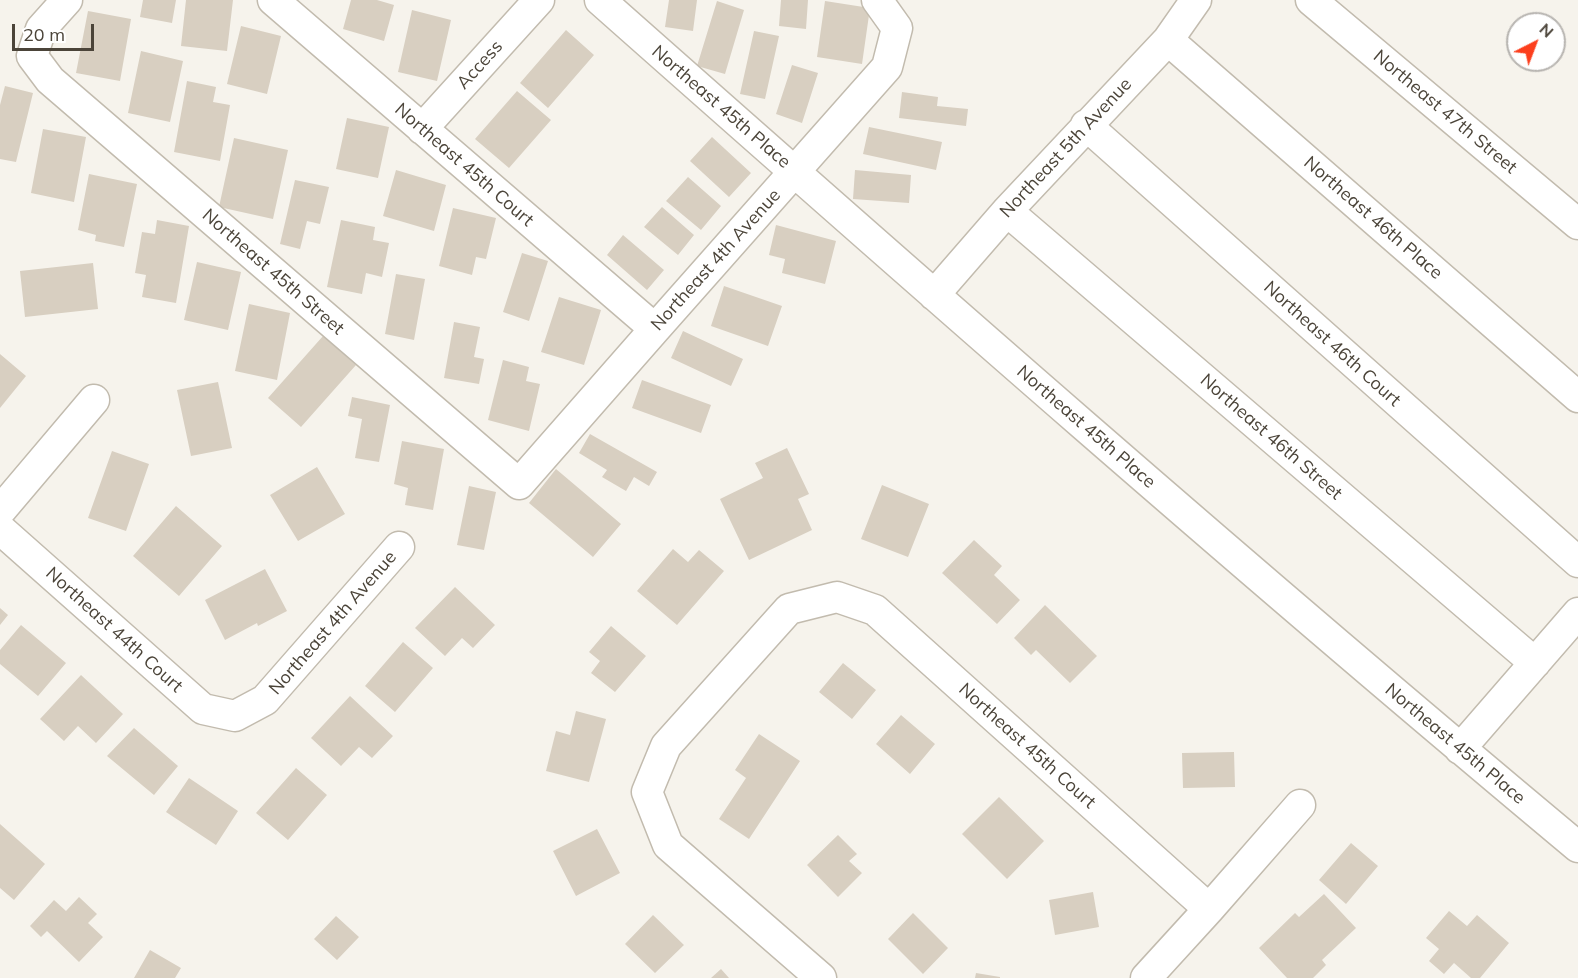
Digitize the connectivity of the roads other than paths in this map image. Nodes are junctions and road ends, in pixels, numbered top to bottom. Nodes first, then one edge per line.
1 (67, 0) edge
2 (273, 0) edge
3 (539, 0) edge
4 (600, 0) edge
5 (877, 0) edge
6 (1196, 0) edge
7 (1311, 0) edge
8 (1168, 39) junction
9 (1086, 125) junction
10 (422, 129) junction
11 (794, 171) junction
12 (1007, 211) junction
13 (1578, 224) edge
14 (934, 295) junction
15 (655, 329) junction
16 (1578, 397) edge
17 (94, 400) dead end
18 (519, 484) joint
19 (0, 511) edge
20 (0, 529) edge
21 (399, 547) dead end
22 (1578, 562) edge
23 (1578, 613) edge
24 (1535, 663) junction
25 (235, 716) joint
26 (1460, 748) junction
27 (1300, 805) dead end
28 (1578, 847) edge
29 (1209, 909) junction
30 (820, 978) edge
31 (1146, 978) edge

1 - 18 street, Northeast 45th Street
2 - 10 street, Northeast 45th Court
3 - 10 street, Access
4 - 11 street, Northeast 45th Place
5 - 11 street, Northeast 4th Avenue
6 - 8 street, Northeast 5th Avenue
7 - 13 street, Northeast 47th Street
8 - 9 street, Northeast 5th Avenue
8 - 16 street, Northeast 46th Place
9 - 12 street, Northeast 5th Avenue
9 - 22 street, Northeast 46th Court
10 - 15 street, Northeast 45th Court
11 - 14 street, Northeast 45th Place
11 - 15 street, Northeast 4th Avenue
12 - 14 street, Northeast 5th Avenue
12 - 24 street, Northeast 46th Street
14 - 26 street, Northeast 45th Place
15 - 18 street, Northeast 4th Avenue
17 - 19 street
20 - 25 street, Northeast 44th Court
21 - 25 street, Northeast 4th Avenue
23 - 24 street
24 - 26 street
26 - 28 street, Northeast 45th Place
27 - 29 street
29 - 30 street, Northeast 45th Court
29 - 31 street

